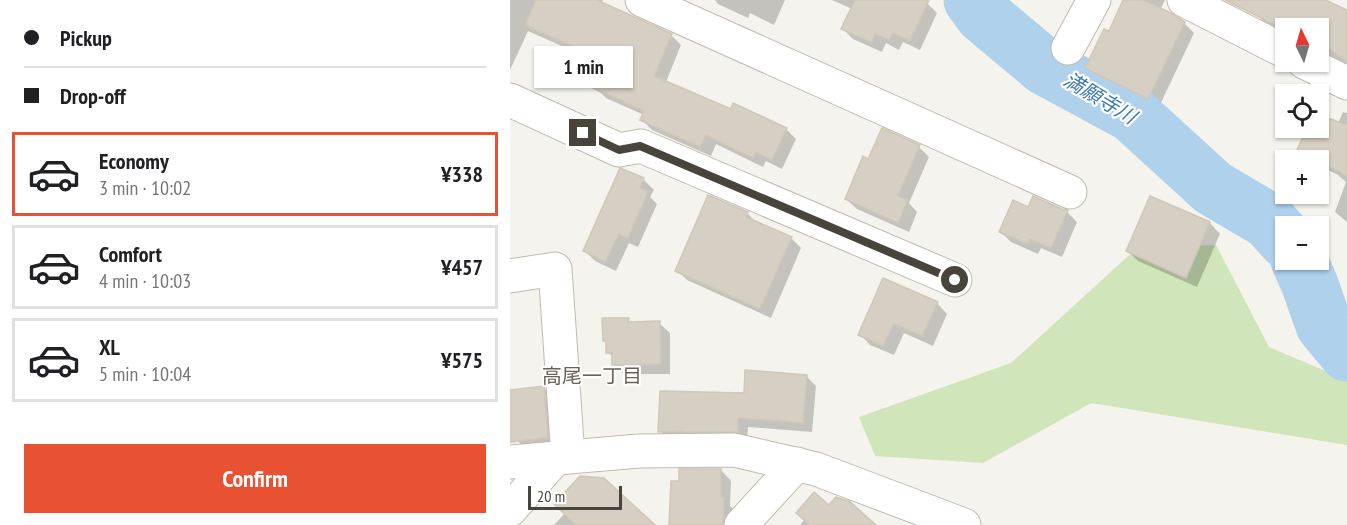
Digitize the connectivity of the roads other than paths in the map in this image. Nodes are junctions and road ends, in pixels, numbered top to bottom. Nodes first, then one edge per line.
1 (642, 0) edge
2 (1094, 0) edge
3 (1185, 0) edge
4 (1275, 46) edge
5 (1068, 48) dead end
6 (1324, 72) edge
7 (1347, 83) edge
8 (510, 100) edge
9 (1070, 192) dead end
10 (510, 276) edge
11 (955, 280) dead end
12 (562, 458) junction
13 (510, 462) edge
14 (797, 464) junction
15 (510, 510) edge
16 (741, 525) edge
17 (964, 525) edge

1 - 9 street
2 - 5 street
3 - 4 street
6 - 7 street
8 - 11 street
10 - 12 street
12 - 13 street
12 - 14 street
12 - 15 street
14 - 16 street
14 - 17 street

